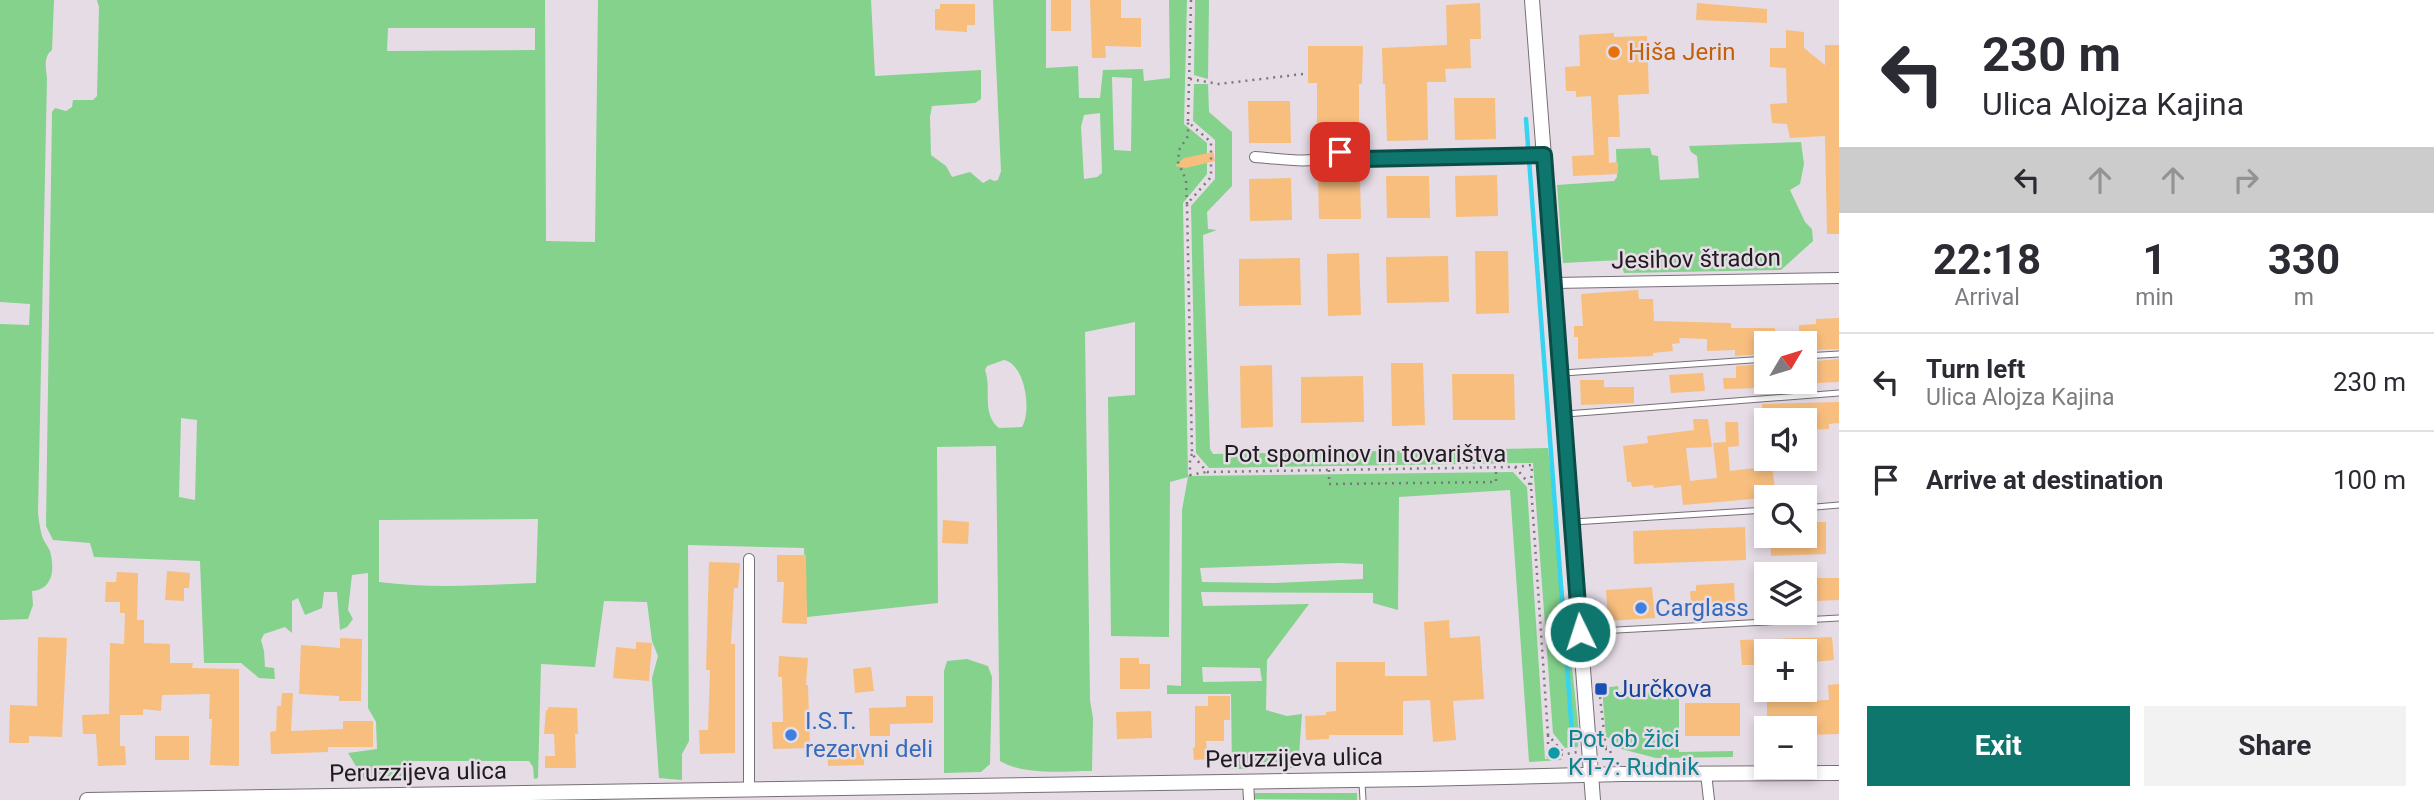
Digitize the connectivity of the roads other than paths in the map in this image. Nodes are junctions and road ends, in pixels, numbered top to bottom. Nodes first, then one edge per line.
1 (1532, 0) edge
2 (1533, 155) junction
3 (1255, 158) dead end
4 (1839, 278) edge
5 (1554, 283) junction
6 (1839, 354) edge
7 (1817, 355) edge
8 (1754, 360) edge
9 (1561, 373) junction
10 (1839, 393) edge
11 (1564, 414) junction
12 (1839, 505) edge
13 (1817, 507) edge
14 (1754, 511) edge
15 (1572, 522) junction
16 (749, 559) dead end
17 (1839, 618) edge
18 (1580, 632) junction
19 (1706, 773) junction
20 (1839, 773) edge
21 (1591, 775) junction
22 (1362, 780) junction
23 (1248, 781) junction
24 (756, 793) edge
25 (573, 796) edge
26 (221, 799) edge
27 (88, 800) edge
28 (1249, 800) edge
29 (1363, 800) edge
30 (1593, 800) edge
31 (1709, 800) edge

1 - 2 main road
2 - 3 street
2 - 5 main road
4 - 5 street, Jesihov štradon
5 - 9 main road
6 - 7 lane
8 - 9 lane
9 - 11 main road
10 - 11 lane
11 - 15 main road
12 - 13 lane
14 - 15 lane
15 - 18 main road
16 - 24 street
17 - 18 lane
18 - 21 main road
19 - 20 main road, Peruzzijeva ulica
19 - 21 main road, Peruzzijeva ulica
19 - 31 street
21 - 22 main road, Peruzzijeva ulica
21 - 30 main road
22 - 23 main road, Peruzzijeva ulica
22 - 29 lane
23 - 24 main road, Peruzzijeva ulica
23 - 28 street
24 - 25 main road, Peruzzijeva ulica
25 - 26 main road, Peruzzijeva ulica
26 - 27 main road, Peruzzijeva ulica

